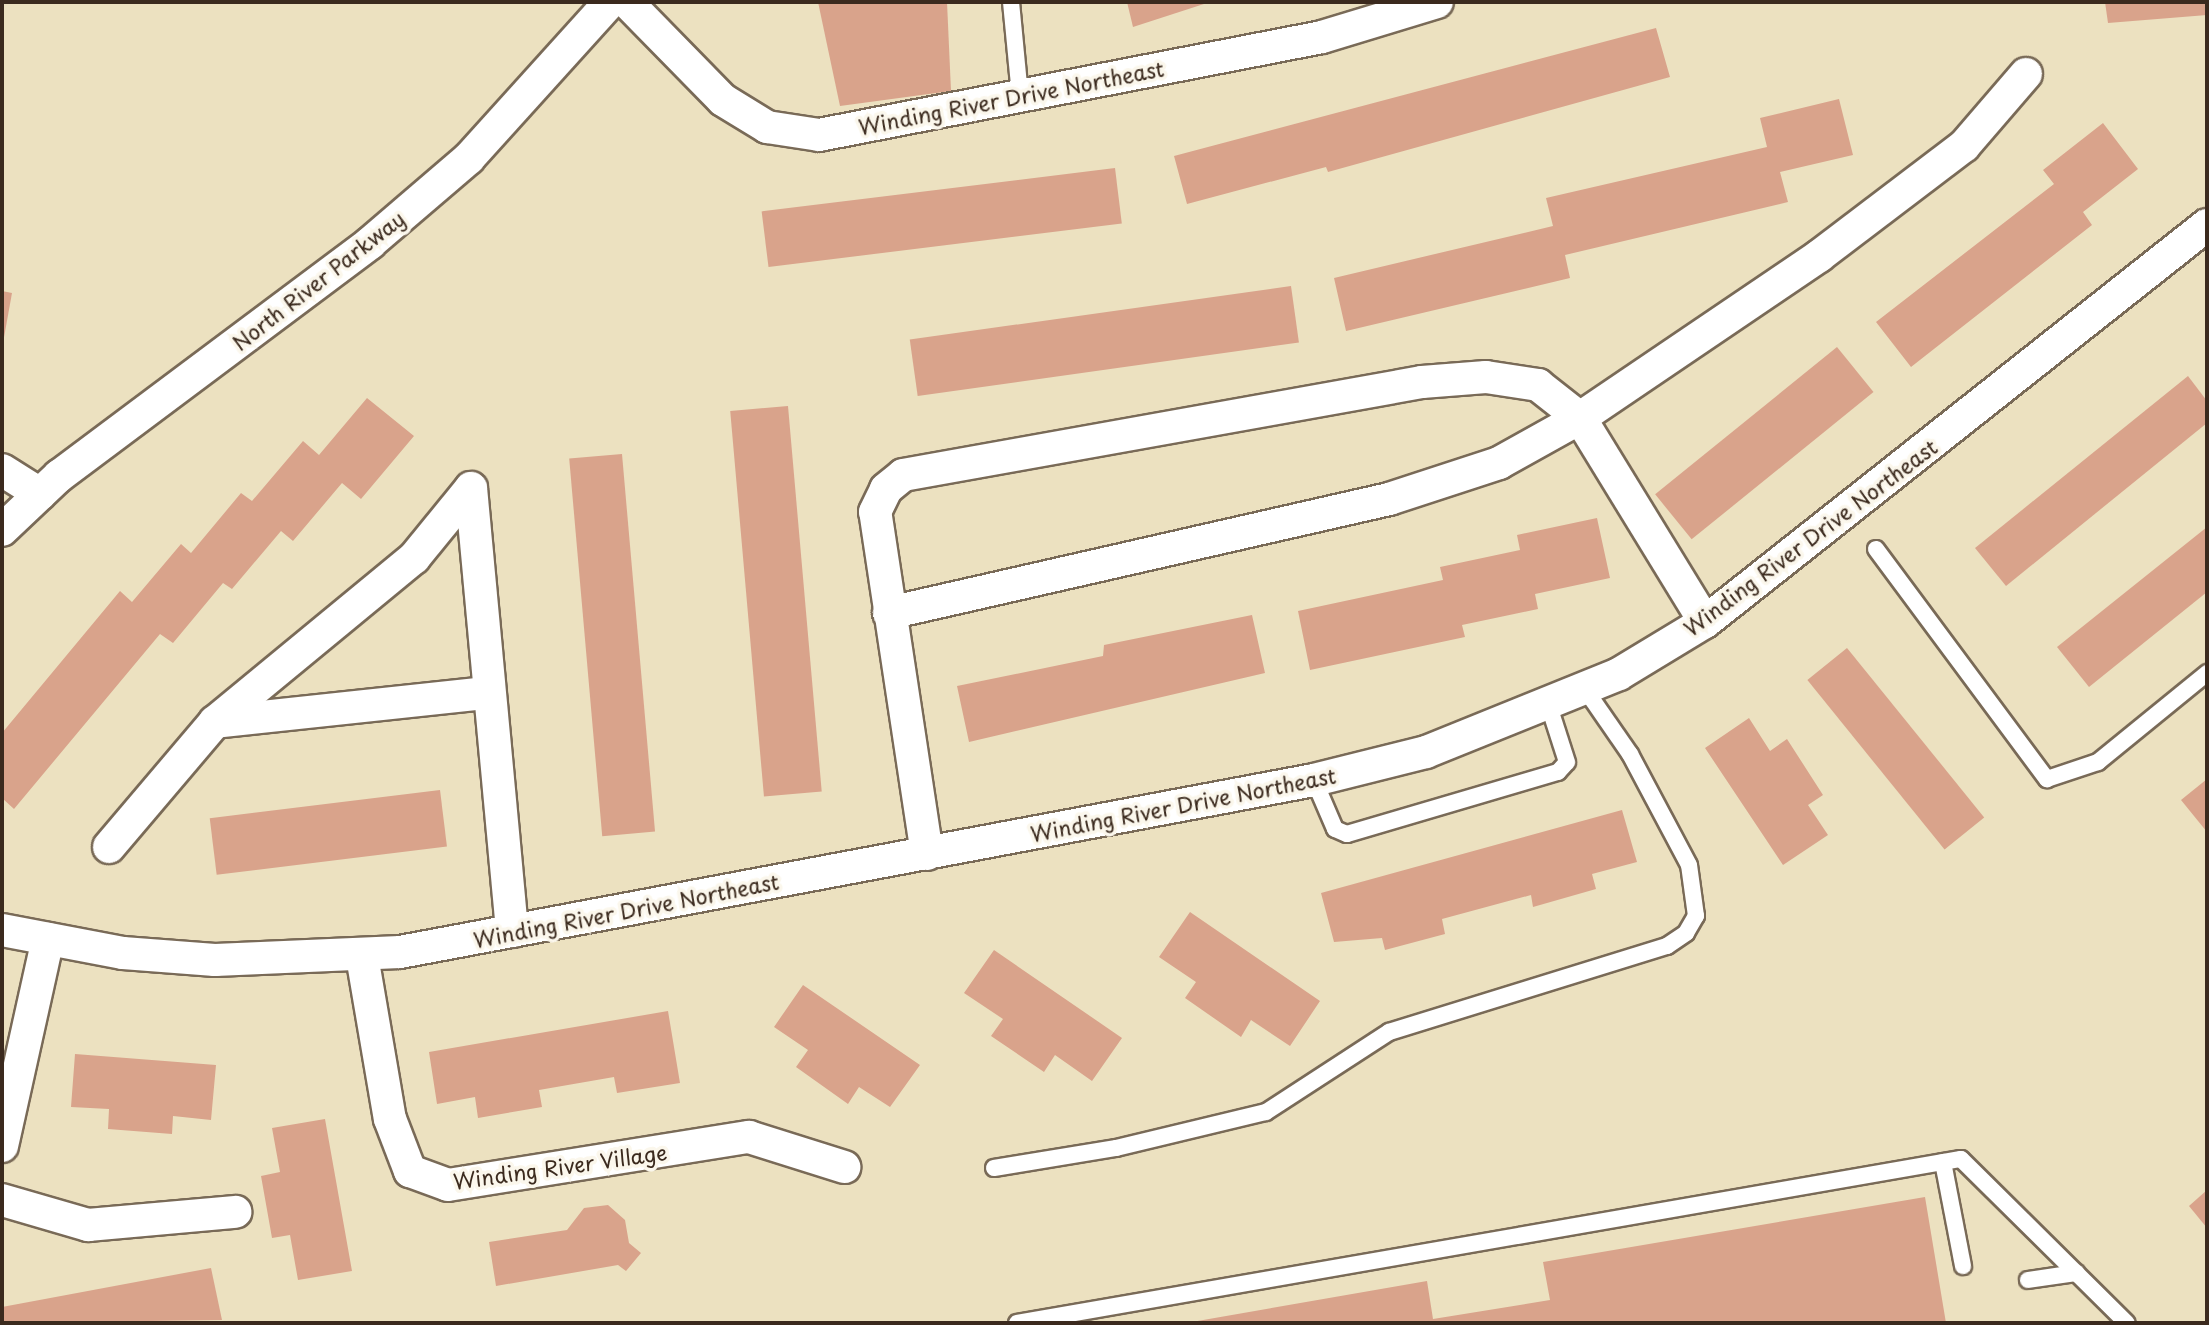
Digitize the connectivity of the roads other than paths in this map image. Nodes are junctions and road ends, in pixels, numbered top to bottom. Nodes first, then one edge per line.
1 (610, 2) edge
2 (627, 2) edge
3 (1011, 2) edge
4 (1437, 2) edge
5 (2026, 74) dead end
6 (1020, 96) junction
7 (2207, 225) edge
8 (1580, 418) junction
9 (2, 470) edge
10 (40, 494) junction
11 (2, 530) edge
12 (1875, 549) dead end
13 (889, 613) junction
14 (1704, 622) junction
15 (2207, 673) edge
16 (1585, 689) junction
17 (487, 693) junction
18 (1549, 706) junction
19 (215, 722) junction
20 (1314, 780) junction
21 (110, 847) dead end
22 (927, 854) junction
23 (2, 930) edge
24 (512, 932) junction
25 (48, 939) junction
26 (362, 956) junction
27 (2, 1146) edge
28 (1943, 1162) junction
29 (844, 1167) dead end
30 (994, 1168) dead end
31 (2, 1200) edge
32 (235, 1212) dead end
33 (1963, 1266) dead end
34 (2076, 1273) junction
35 (2028, 1280) dead end
36 (1017, 1323) edge
37 (2127, 1323) edge

1 - 10 street, North River Parkway
2 - 6 street, Winding River Drive Northeast
3 - 6 lane
4 - 6 street, Winding River Drive Northeast
5 - 8 street
7 - 14 street, Winding River Drive Northeast
8 - 13 street
8 - 13 street
8 - 14 street
9 - 10 street
10 - 11 street, North River Parkway
12 - 15 lane
13 - 22 street
14 - 16 street, Winding River Drive Northeast
16 - 18 street, Winding River Drive Northeast
16 - 30 lane
17 - 19 street
17 - 19 street
17 - 24 street
18 - 20 street, Winding River Drive Northeast
18 - 20 lane
19 - 21 street
20 - 22 street, Winding River Drive Northeast
22 - 24 street, Winding River Drive Northeast
23 - 25 street, Winding River Drive Northeast
24 - 26 street, Winding River Drive Northeast
25 - 26 street, Winding River Drive Northeast
25 - 27 street
26 - 29 street, Winding River Village
28 - 33 lane
28 - 34 lane
28 - 36 lane
31 - 32 street
34 - 35 lane
34 - 37 lane

